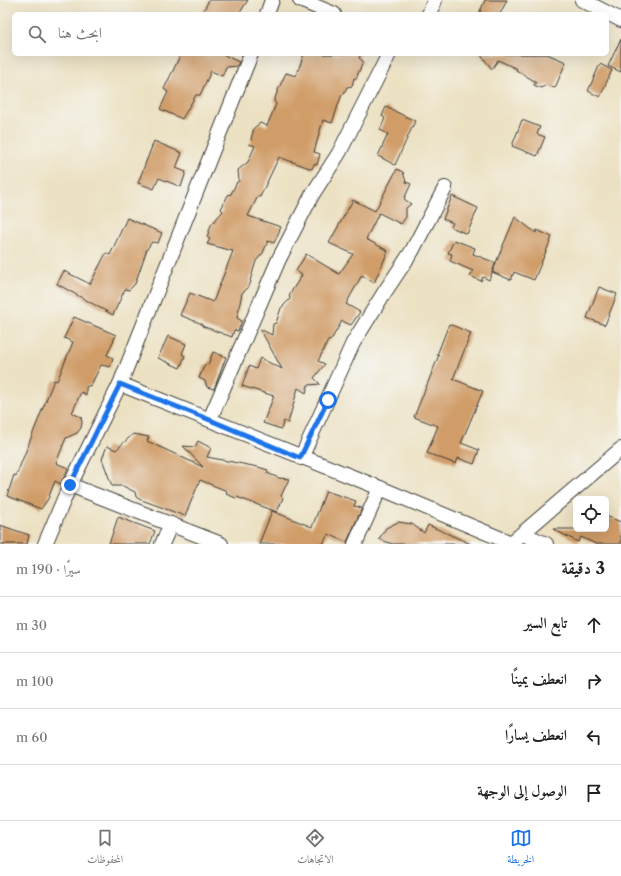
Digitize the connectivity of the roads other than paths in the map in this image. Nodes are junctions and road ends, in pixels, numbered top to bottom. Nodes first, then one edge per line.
1 (272, 0) edge
2 (300, 0) edge
3 (435, 0) edge
4 (582, 0) edge
5 (598, 4) edge
6 (268, 12) edge
7 (329, 12) edge
8 (430, 12) edge
9 (621, 20) edge
10 (250, 56) edge
11 (388, 56) edge
12 (445, 188) dead end
13 (120, 384) junction
14 (210, 420) junction
15 (621, 449) edge
16 (300, 458) junction
17 (70, 485) junction
18 (380, 488) junction
19 (171, 524) junction
20 (522, 534) junction
21 (510, 543) edge
22 (45, 544) edge
23 (162, 544) edge
24 (221, 544) edge
25 (355, 544) edge
26 (546, 544) edge

1 - 6 street
2 - 7 street
3 - 8 street
4 - 5 street
5 - 9 street
10 - 13 street
11 - 14 street
12 - 16 street
13 - 14 street
13 - 17 street
14 - 16 street
15 - 20 street
16 - 18 street
17 - 19 street
17 - 22 street
18 - 21 street
18 - 25 street
19 - 23 street
19 - 24 street
20 - 21 street
20 - 26 street

